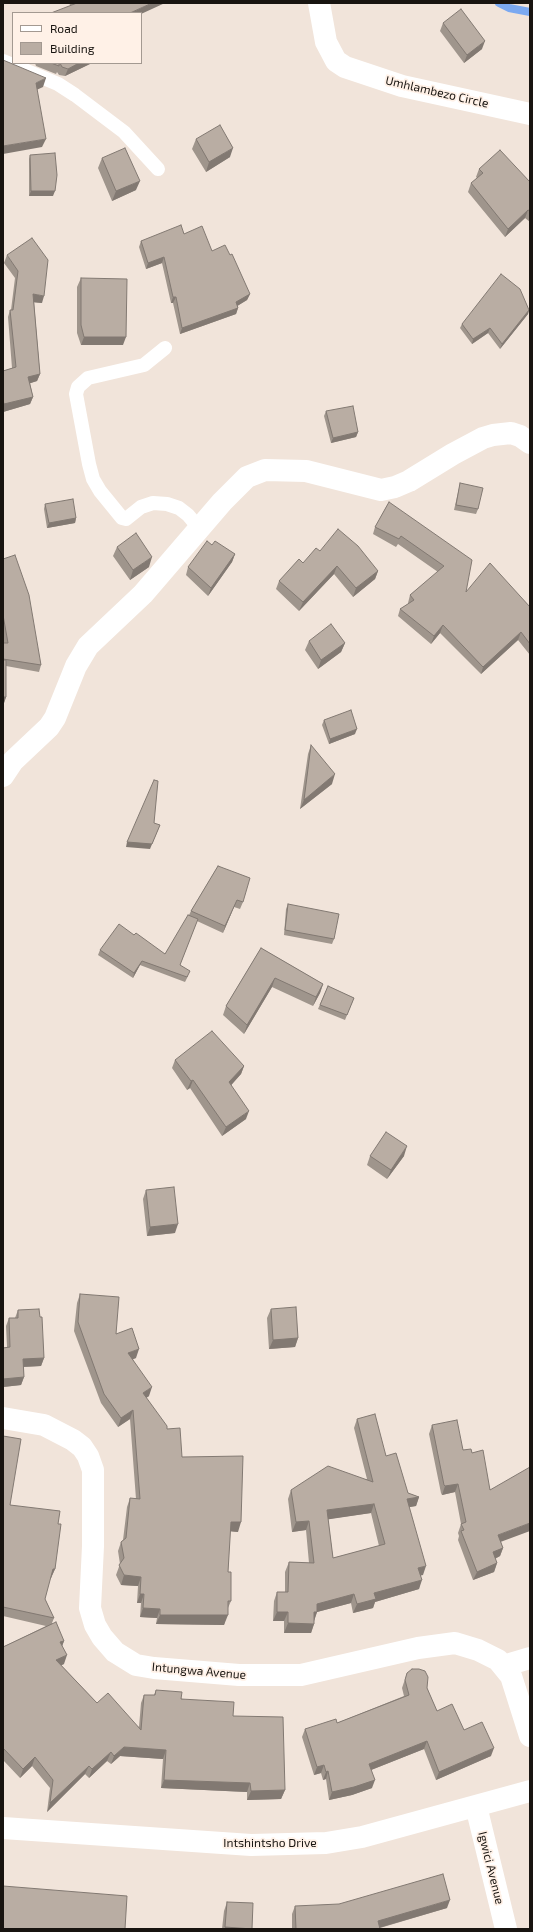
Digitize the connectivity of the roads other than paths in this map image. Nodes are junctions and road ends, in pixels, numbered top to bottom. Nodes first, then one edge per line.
1 (319, 3) edge
2 (12, 64) edge
3 (530, 114) edge
4 (158, 169) dead end
5 (165, 348) dead end
6 (530, 443) edge
7 (199, 528) junction
8 (3, 776) edge
9 (3, 1418) edge
10 (530, 1658) edge
11 (503, 1666) junction
12 (530, 1736) edge
13 (530, 1791) edge
14 (476, 1806) junction
15 (3, 1828) edge
16 (506, 1929) edge

1 - 3 street, Umhlambezo Circle
2 - 4 lane
5 - 7 lane
6 - 7 street
7 - 8 street
9 - 11 street, Intungwa Avenue
10 - 11 street
11 - 12 street, Intungwa Avenue
13 - 14 street, Intshintsho Drive
14 - 15 street, Intshintsho Drive
14 - 16 street, Igwici Avenue

